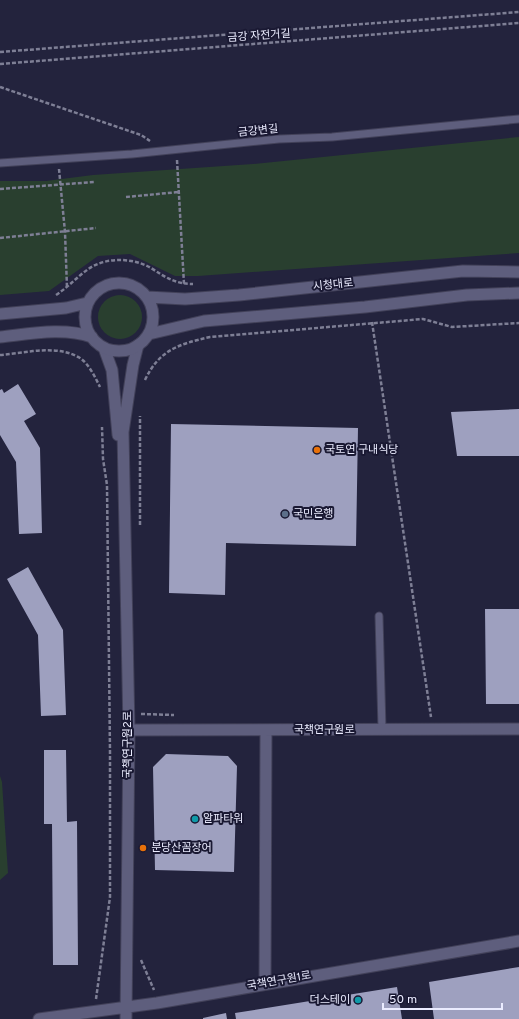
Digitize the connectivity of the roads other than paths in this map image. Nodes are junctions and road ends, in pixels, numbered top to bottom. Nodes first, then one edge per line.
1 (519, 119) edge
2 (0, 163) edge
3 (519, 272) edge
4 (519, 294) edge
5 (147, 297) junction
6 (87, 303) junction
7 (0, 314) edge
8 (149, 334) junction
9 (0, 337) edge
10 (92, 337) junction
11 (138, 345) junction
12 (104, 348) junction
13 (124, 471) junction
14 (379, 616) dead end
15 (519, 728) edge
16 (382, 729) junction
17 (134, 730) junction
18 (266, 730) junction
19 (519, 941) edge
20 (265, 984) junction
21 (126, 1007) junction
22 (39, 1019) edge
23 (126, 1019) edge

1 - 2 lane, 금강변길
3 - 5 street, 시청대로
4 - 8 street
5 - 6 street
5 - 8 street
6 - 7 street
6 - 10 street
8 - 11 street
9 - 10 street
10 - 12 street
11 - 12 street
11 - 13 street
12 - 13 street
13 - 17 street, 국책연구원2로
14 - 16 lane
15 - 16 street, 국책연구원로
16 - 18 street, 국책연구원로
17 - 18 street, 국책연구원로
17 - 21 street, 국책연구원2로
18 - 20 street
19 - 20 street, 국책연구원1로
20 - 21 street, 국책연구원1로
21 - 22 street, 국책연구원1로
21 - 23 street, 국책연구원2로

